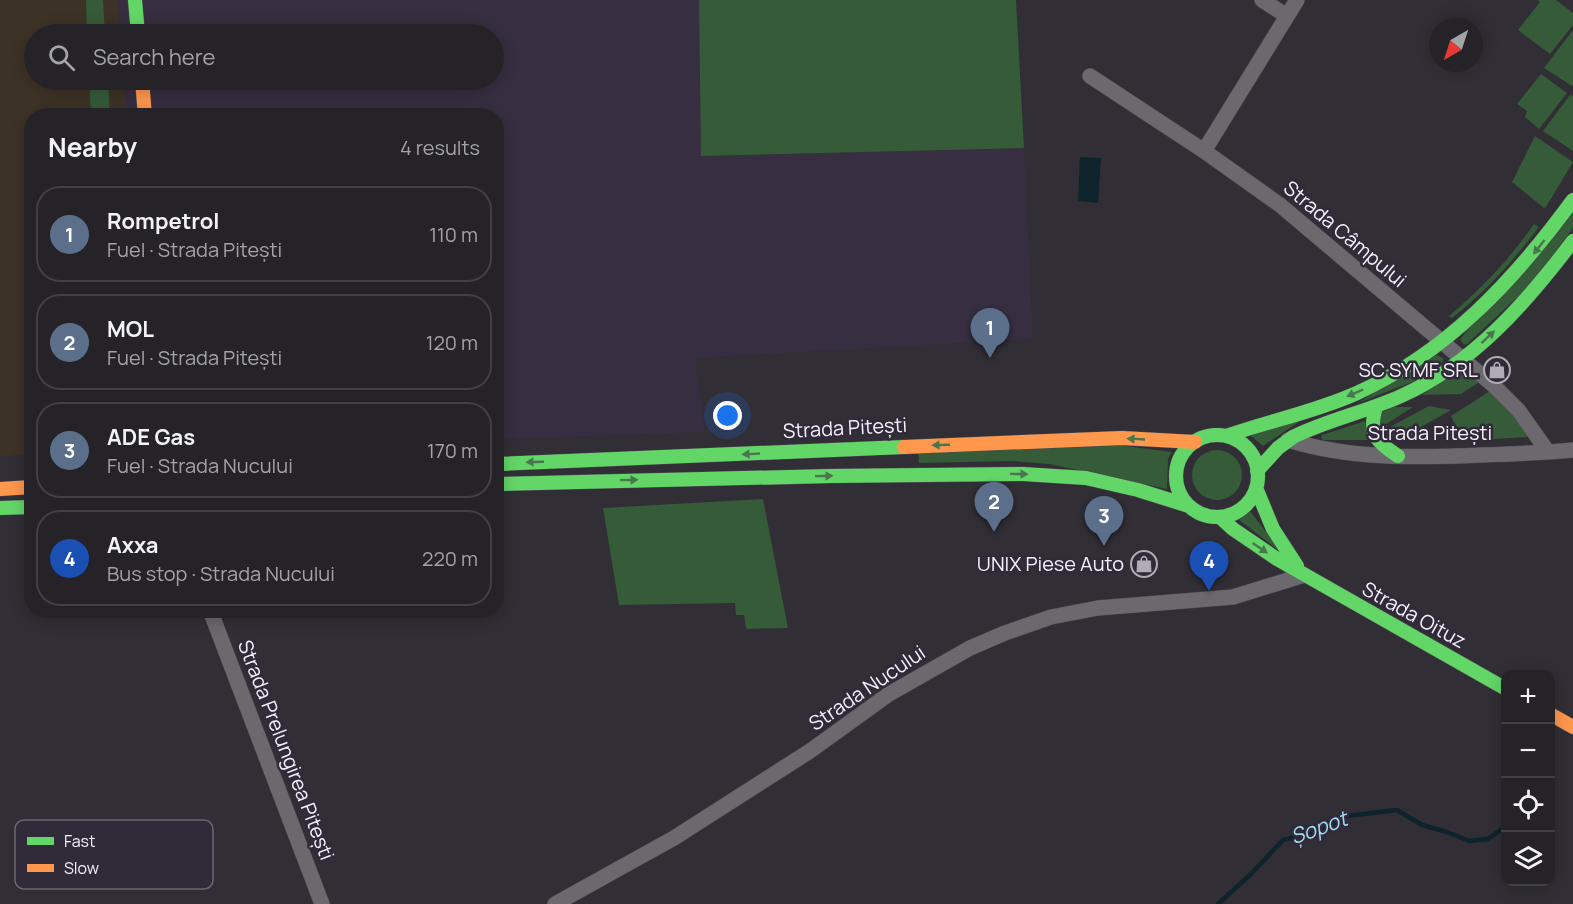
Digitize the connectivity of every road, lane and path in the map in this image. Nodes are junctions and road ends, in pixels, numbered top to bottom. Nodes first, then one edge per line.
1 (135, 0) edge
2 (1262, 0) edge
3 (1297, 0) edge
4 (1287, 16) junction
5 (137, 24) edge
6 (1090, 76) dead end
7 (143, 90) edge
8 (144, 108) edge
9 (1204, 151) junction
10 (1573, 200) edge
11 (1573, 241) edge
12 (1442, 340) junction
13 (1463, 358) junction
14 (1376, 407) junction
15 (1226, 436) junction
16 (1288, 440) junction
17 (1195, 442) junction
18 (1573, 450) edge
19 (1548, 452) junction
20 (1398, 456) junction
21 (569, 461) junction
22 (504, 464) edge
23 (1257, 471) junction
24 (571, 482) junction
25 (504, 484) edge
26 (24, 488) edge
27 (1256, 488) junction
28 (0, 489) edge
29 (1189, 506) junction
30 (24, 507) edge
31 (0, 508) edge
32 (1220, 517) junction
33 (1304, 575) junction
34 (213, 618) edge
35 (1501, 686) edge
36 (1555, 716) edge
37 (1573, 727) edge
38 (322, 904) edge
39 (555, 904) edge

1 - 5 main road
2 - 4 street
3 - 4 street
4 - 9 street
6 - 9 street, Strada Câmpului
7 - 8 main road
9 - 12 street, Strada Câmpului
10 -> 12 main road
13 -> 11 main road
12 - 13 street, Strada Câmpului
12 -> 15 main road
13 - 14 main road
13 - 19 street, Strada Câmpului
14 - 16 main road
14 - 20 main road
15 - 17 main road
15 - 23 main road
16 - 20 street, Strada Pitești
16 - 23 main road
17 -> 21 main road, Strada Pitești
17 - 29 main road
18 - 19 street, Strada Pitești
19 - 20 street, Strada Pitești
21 -> 22 main road, Strada Pitești
21 - 24 main road
23 - 27 main road
24 - 25 main road
24 -> 29 main road
26 - 28 main road
27 - 32 main road
27 - 33 main road, Strada Oituz
29 - 32 main road
30 - 31 main road
32 -> 33 main road, Strada Oituz
33 - 35 main road, Strada Oituz
33 - 39 street, Strada Nucului
34 - 38 street, Strada Prelungirea Pitești
36 - 37 main road

